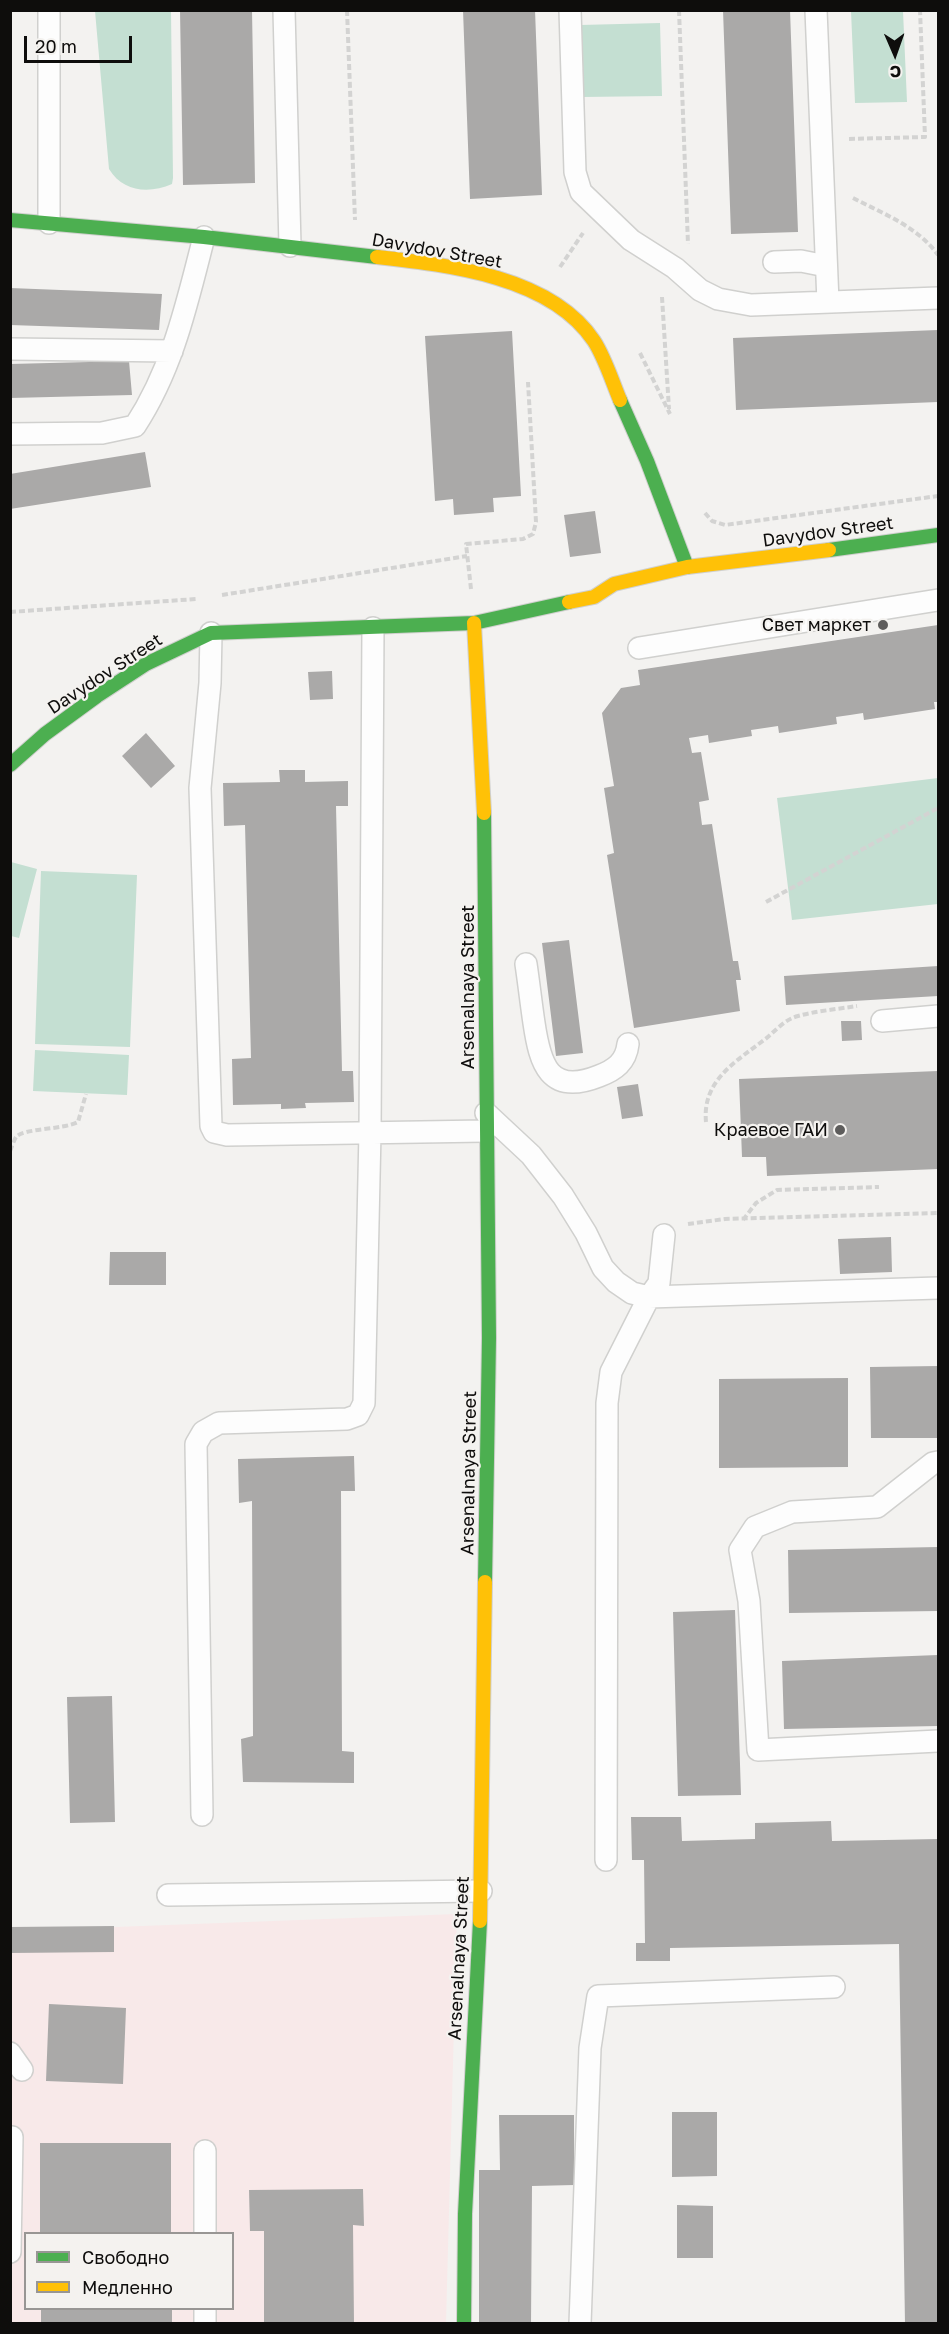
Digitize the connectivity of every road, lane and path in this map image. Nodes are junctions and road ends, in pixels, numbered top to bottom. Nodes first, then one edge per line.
1 (49, 10) edge
2 (284, 10) edge
3 (347, 10) edge
4 (570, 10) edge
5 (679, 10) edge
6 (816, 10) edge
7 (920, 10) edge
8 (821, 140) junction
9 (823, 183) junction
10 (604, 216) junction
11 (10, 220) edge
12 (49, 223) junction
13 (355, 227) dead end
14 (204, 237) junction
15 (290, 246) junction
16 (939, 255) edge
17 (660, 259) junction
18 (774, 262) dead end
19 (826, 266) junction
20 (559, 267) dead end
21 (690, 280) junction
22 (939, 298) edge
23 (828, 302) junction
24 (10, 350) edge
25 (172, 351) junction
26 (528, 382) dead end
27 (670, 414) dead end
28 (10, 434) edge
29 (939, 496) edge
30 (699, 503) dead end
31 (939, 534) edge
32 (687, 567) junction
33 (213, 597) dead end
34 (201, 598) dead end
35 (939, 600) edge
36 (10, 612) edge
37 (474, 623) junction
38 (373, 628) junction
39 (211, 633) junction
40 (639, 648) dead end
41 (10, 765) edge
42 (939, 808) edge
43 (765, 902) dead end
44 (526, 964) dead end
45 (860, 1005) dead end
46 (939, 1016) edge
47 (882, 1021) dead end
48 (628, 1044) dead end
49 (86, 1094) dead end
50 (486, 1122) junction
51 (706, 1122) dead end
52 (370, 1132) junction
53 (10, 1151) edge
54 (879, 1187) dead end
55 (939, 1213) edge
56 (742, 1220) junction
57 (664, 1235) joint
58 (939, 1288) edge
59 (649, 1297) junction
60 (939, 1462) edge
61 (939, 1741) edge
62 (202, 1815) dead end
63 (606, 1860) dead end
64 (481, 1891) junction
65 (168, 1894) dead end
66 (834, 1987) dead end
67 (10, 2052) edge
68 (22, 2070) dead end
69 (12, 2137) dead end
70 (205, 2151) dead end
71 (205, 2232) edge
72 (10, 2252) edge
73 (464, 2324) edge
74 (580, 2324) edge

1 - 12 lane
2 - 15 lane
3 - 13 path
4 - 10 lane
5 - 21 path
6 - 8 lane
7 - 8 path
8 - 9 lane
9 - 16 path
9 - 19 lane
10 - 17 lane
10 - 20 path
11 - 12 street, Davydov Street
12 - 14 street, Davydov Street
14 - 15 street, Davydov Street
14 - 25 lane
15 - 32 street, Davydov Street
17 - 21 lane
17 - 27 path
18 - 19 lane
19 - 23 lane
21 - 23 lane
22 - 23 lane
24 - 25 lane
25 - 28 lane
26 - 33 path
29 - 30 path
31 - 32 street, Davydov Street
32 - 37 street, Davydov Street
34 - 36 path
35 - 40 lane
37 - 38 street, Davydov Street
37 - 50 street, Arsenalnaya Street
38 - 39 street, Davydov Street
38 - 52 lane
39 - 41 street, Davydov Street
39 - 52 lane
42 - 43 path
44 - 48 lane
45 - 51 path
46 - 47 lane
49 - 53 path
50 - 52 lane
50 - 59 lane
50 - 64 street, Arsenalnaya Street
52 - 62 lane
54 - 56 path
55 - 56 path
56 - 57 path
57 - 59 lane
58 - 59 lane
59 - 63 lane
60 - 61 lane
64 - 65 lane
64 - 73 street, Arsenalnaya Street
66 - 74 lane
67 - 68 lane
69 - 72 lane
70 - 71 lane

